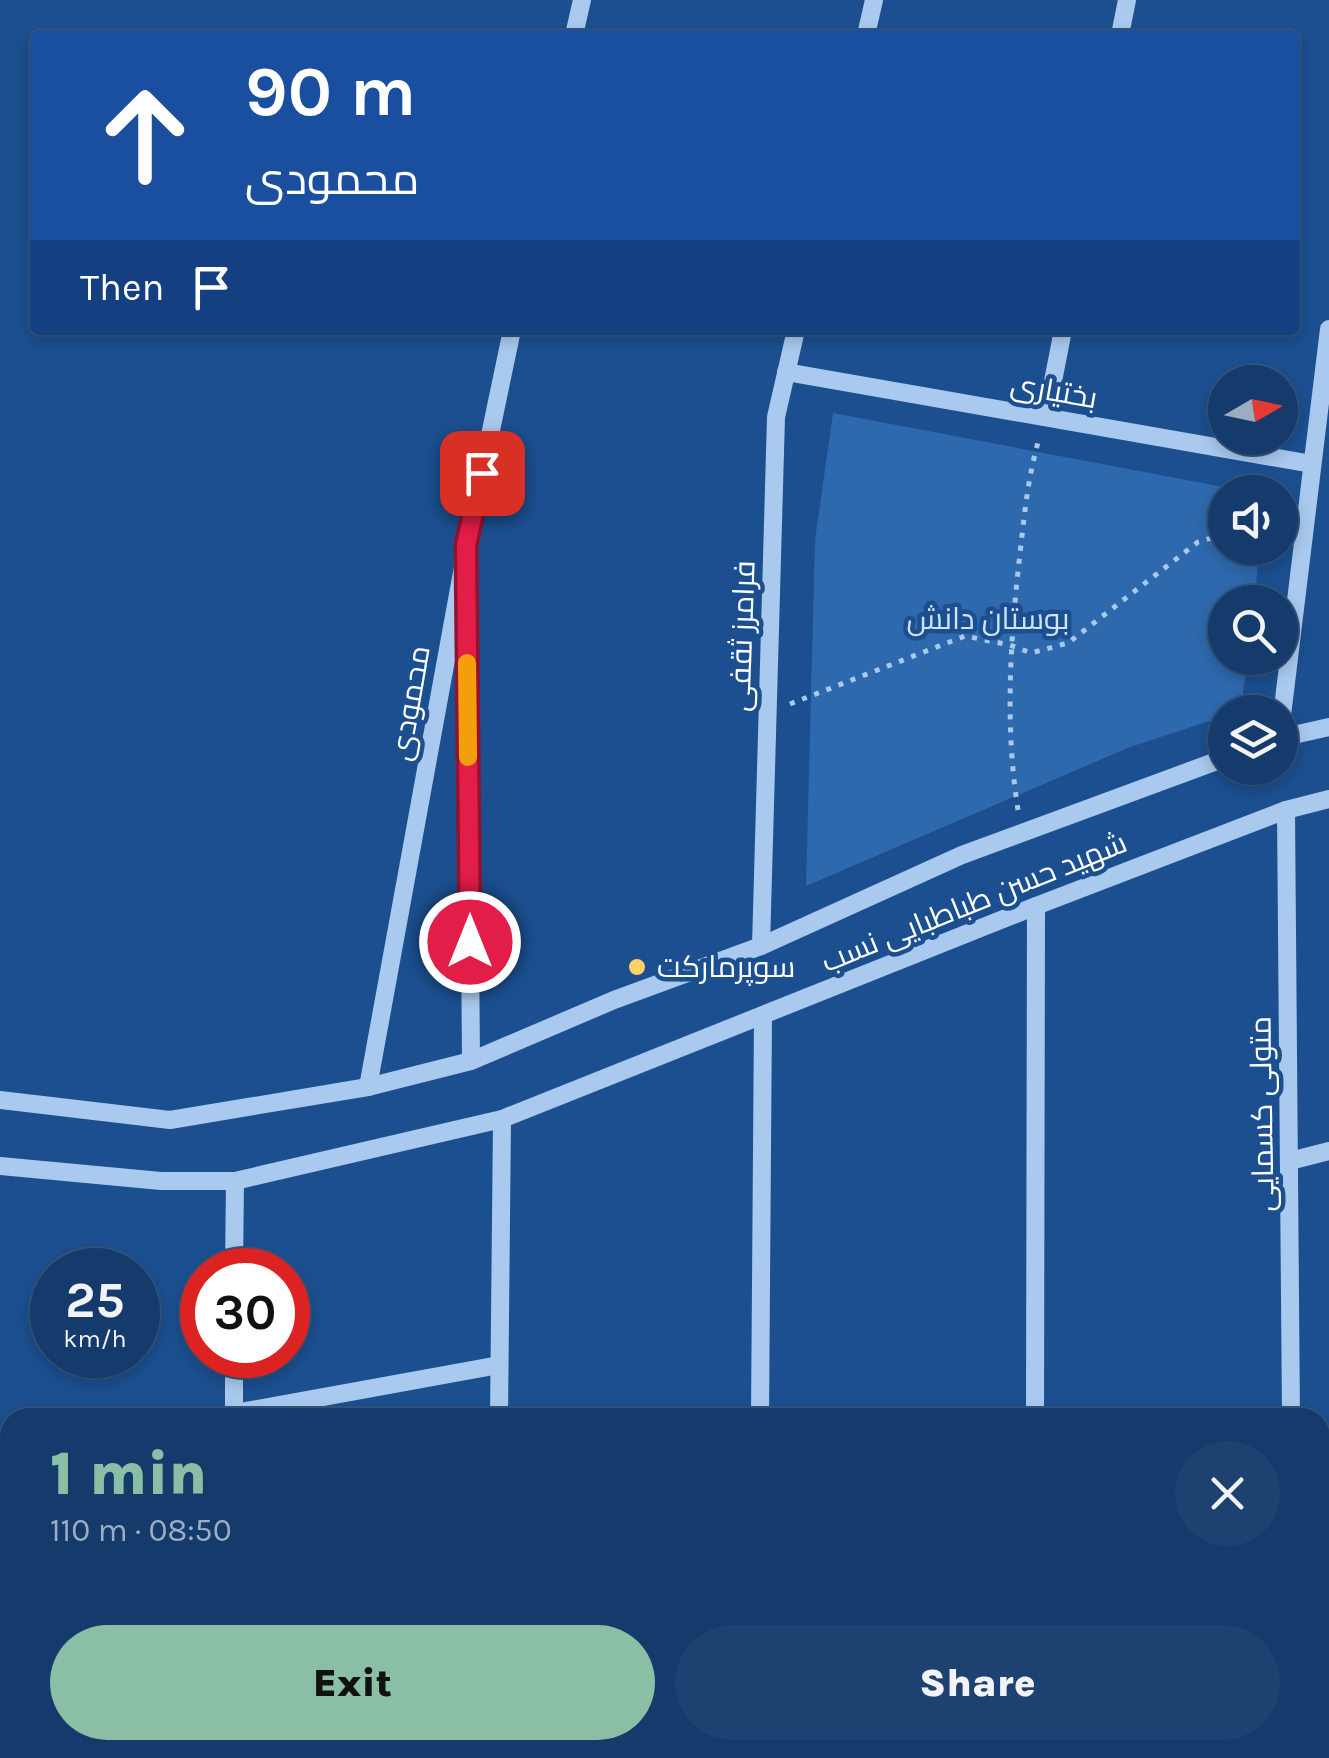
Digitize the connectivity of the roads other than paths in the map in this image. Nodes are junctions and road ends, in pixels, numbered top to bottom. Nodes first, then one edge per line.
1 (582, 0) edge
2 (874, 0) edge
3 (1126, 0) edge
4 (575, 30) edge
5 (867, 30) edge
6 (1121, 30) edge
7 (1329, 328) edge
8 (511, 335) edge
9 (795, 335) edge
10 (1062, 335) edge
11 (786, 372) junction
12 (1046, 417) junction
13 (1312, 464) junction
14 (466, 545) junction
15 (1285, 695) edge
16 (1329, 727) edge
17 (1298, 732) edge
18 (1208, 764) edge
19 (1329, 799) edge
20 (1286, 810) junction
21 (1036, 906) junction
22 (761, 946) junction
23 (763, 1015) junction
24 (471, 1061) junction
25 (368, 1087) junction
26 (0, 1100) edge
27 (502, 1120) junction
28 (1329, 1151) edge
29 (1290, 1160) junction
30 (0, 1166) edge
31 (235, 1181) junction
32 (234, 1248) edge
33 (500, 1365) junction
34 (234, 1378) edge
35 (234, 1408) edge
36 (271, 1408) edge
37 (499, 1408) edge
38 (760, 1408) edge
39 (1034, 1408) edge
40 (1291, 1408) edge

1 - 4 street
2 - 5 street
3 - 6 street
7 - 13 street
8 - 14 street, محمودی
9 - 11 street, فرامرز ثقفی
10 - 12 street
11 - 12 street, بختیاری
11 - 22 street, فرامرز ثقفی
12 - 13 street, بختیاری
13 - 15 street
14 - 24 street
14 - 25 street, محمودی
16 - 17 street
18 - 22 street, شهید حسن طباطبایی نسب
19 - 20 street, شهید حسن طباطبایی نسب
20 - 21 street, شهید حسن طباطبایی نسب
20 - 29 street, متولی کسمایی
21 - 23 street, شهید حسن طباطبایی نسب
21 - 39 street
22 - 24 street, شهید حسن طباطبایی نسب
23 - 27 street, شهید حسن طباطبایی نسب
23 - 38 street
24 - 25 street, شهید حسن طباطبایی نسب
25 - 26 street, شهید حسن طباطبایی نسب
27 - 31 street, شهید حسن طباطبایی نسب
27 - 33 street
28 - 29 street
29 - 40 street, متولی کسمایی
30 - 31 street, شهید حسن طباطبایی نسب
31 - 32 street
33 - 36 street
33 - 37 street
34 - 35 street

